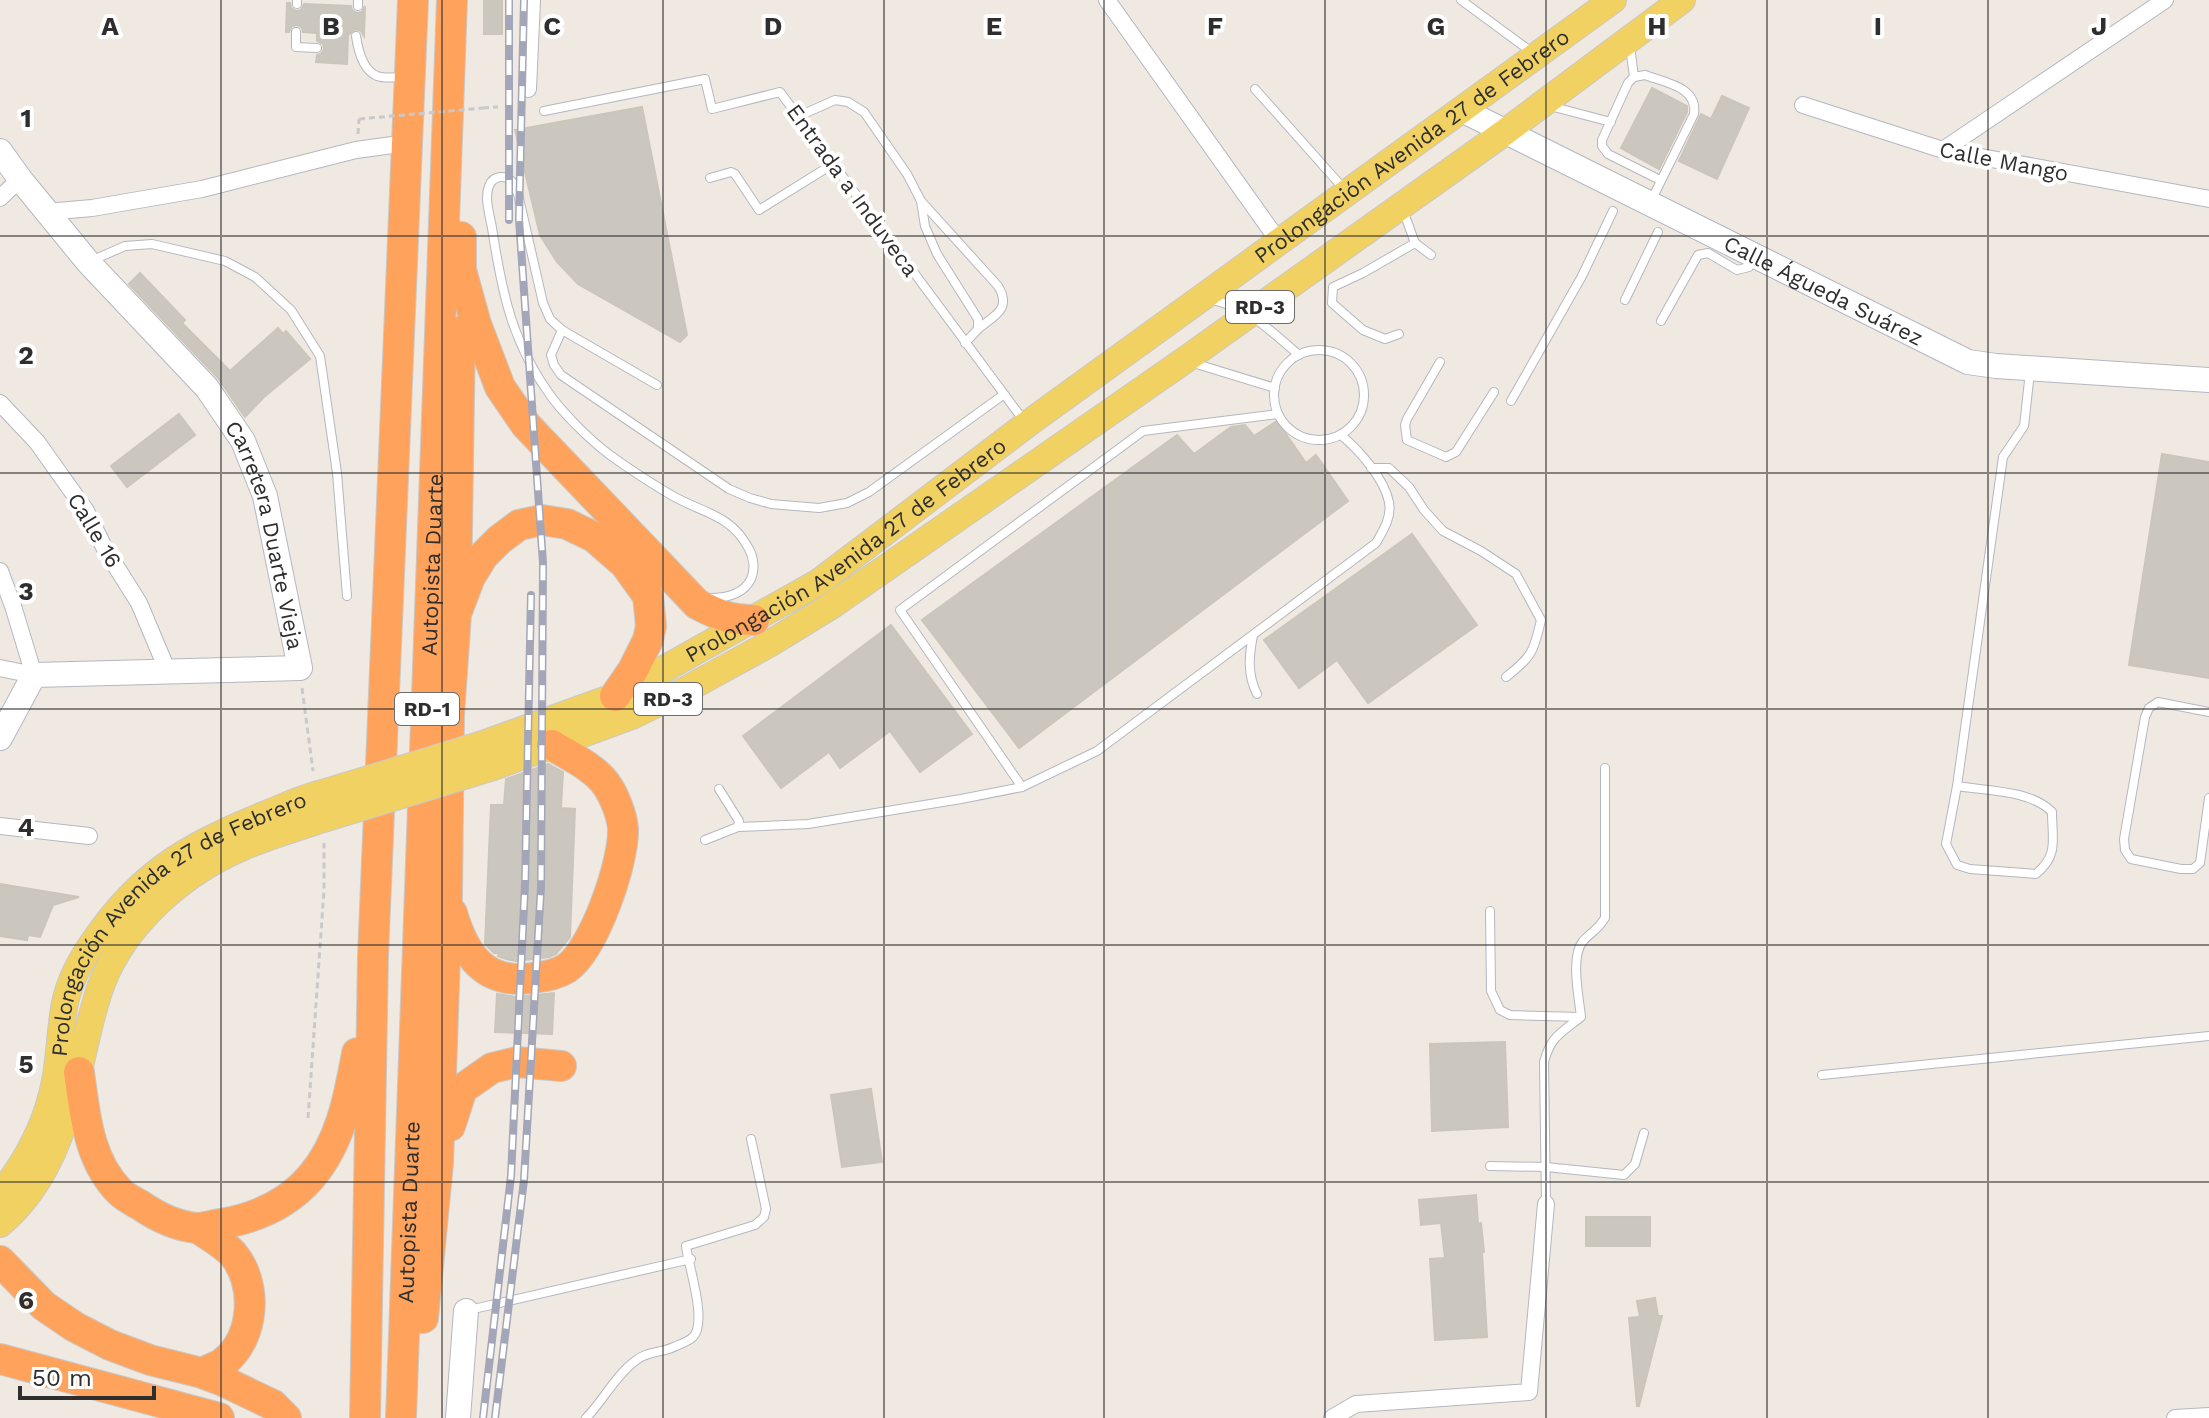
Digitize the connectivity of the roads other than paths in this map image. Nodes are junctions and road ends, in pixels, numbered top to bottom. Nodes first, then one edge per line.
1 (413, 0) edge
2 (452, 0) edge
3 (532, 0) edge
4 (1107, 0) edge
5 (1461, 0) edge
6 (1613, 0) edge
7 (1682, 0) edge
8 (2165, 0) edge
9 (296, 32) dead end
10 (356, 36) dead end
11 (1629, 39) junction
12 (317, 48) dead end
13 (347, 50) dead end
14 (358, 51) junction
15 (1537, 56) junction
16 (410, 77) junction
17 (1634, 77) junction
18 (528, 89) dead end
19 (1255, 89) dead end
20 (1542, 104) junction
21 (1803, 105) dead end
22 (1462, 110) junction
23 (544, 111) dead end
24 (799, 116) junction
25 (1611, 122) junction
26 (448, 132) junction
27 (1505, 132) junction
28 (407, 143) junction
29 (1943, 150) junction
30 (0, 151) edge
31 (833, 164) junction
32 (710, 178) dead end
33 (20, 179) junction
34 (1660, 180) junction
35 (1347, 193) junction
36 (0, 198) edge
37 (2209, 199) edge
38 (921, 201) junction
39 (1650, 204) junction
40 (1401, 205) junction
41 (1613, 211) dead end
42 (47, 212) junction
43 (1658, 232) dead end
44 (1280, 243) junction
45 (1415, 243) junction
46 (1431, 255) dead end
47 (1756, 257) junction
48 (88, 262) junction
49 (461, 270) junction
50 (1202, 298) junction
51 (1625, 300) dead end
52 (1251, 314) junction
53 (1661, 321) dead end
54 (978, 329) junction
55 (562, 330) junction
56 (1399, 334) dead end
57 (965, 343) junction
58 (1299, 355) junction
59 (1185, 360) junction
60 (1440, 362) dead end
61 (2031, 367) junction
62 (2209, 380) edge
63 (657, 385) dead end
64 (1275, 388) junction
65 (1494, 392) dead end
66 (1003, 395) junction
67 (1511, 401) dead end
68 (0, 403) edge
69 (1278, 414) junction
70 (1026, 425) junction
71 (1341, 435) junction
72 (992, 452) junction
73 (1371, 468) junction
74 (1014, 480) junction
75 (0, 571) edge
76 (686, 592) junction
77 (347, 596) dead end
78 (456, 614) junction
79 (754, 620) junction
80 (1253, 634) junction
81 (0, 668) edge
82 (168, 672) junction
83 (34, 675) junction
84 (1506, 677) dead end
85 (1257, 694) dead end
86 (615, 696) junction
87 (2209, 712) edge
88 (0, 738) edge
89 (516, 745) junction
90 (552, 745) junction
91 (1605, 768) dead end
92 (1957, 786) junction
93 (1022, 787) junction
94 (719, 789) dead end
95 (2209, 798) edge
96 (321, 813) junction
97 (0, 826) edge
98 (738, 827) junction
99 (89, 836) dead end
100 (705, 840) dead end
101 (447, 896) junction
102 (1490, 911) dead end
103 (373, 956) junction
104 (1581, 1017) junction
105 (2209, 1036) edge
106 (561, 1066) dead end
107 (79, 1072) junction
108 (1822, 1075) dead end
109 (1644, 1133) dead end
110 (751, 1139) dead end
111 (438, 1163) junction
112 (1490, 1166) dead end
113 (1546, 1167) junction
114 (0, 1195) edge
115 (1546, 1204) joint
116 (2, 1223) edge
117 (198, 1228) junction
118 (691, 1259) junction
119 (0, 1261) edge
120 (466, 1311) joint
121 (0, 1359) edge
122 (202, 1373) junction
123 (2209, 1416) edge
124 (219, 1418) edge
125 (286, 1418) edge
126 (365, 1418) edge
127 (401, 1418) edge
128 (410, 1418) edge
129 (458, 1418) edge
130 (586, 1418) edge
131 (1332, 1418) edge
132 (2175, 1418) edge

1 - 16 highway, Autopista Duarte / RD-1
2 - 26 highway, Autopista Duarte / RD-1
3 - 18 street
4 - 44 street
5 - 15 lane
6 - 15 main road, Prolongación Avenida 27 de Febrero / RD-3
7 - 11 main road, Prolongación Avenida 27 de Febrero / RD-3
8 - 29 street
9 - 12 lane
10 - 14 lane
11 - 17 lane
11 - 20 main road, Prolongación Avenida 27 de Febrero / RD-3
13 - 14 lane
14 - 16 lane
15 - 22 main road, Prolongación Avenida 27 de Febrero / RD-3
16 - 28 highway, Autopista Duarte / RD-1
17 - 25 lane
17 - 34 lane
19 - 35 lane
20 - 25 lane
20 - 27 main road, Prolongación Avenida 27 de Febrero / RD-3
21 - 29 street, Calle Mango
22 - 27 main road, Calle Águeda Suárez
22 - 35 main road, Prolongación Avenida 27 de Febrero / RD-3
23 - 24 lane, Entrada a Induveca
24 - 31 lane, Entrada a Induveca
24 - 38 lane
25 - 34 lane
26 - 49 highway
26 - 127 highway, Autopista Duarte / RD-1
27 - 39 main road, Calle Águeda Suárez
27 - 40 main road, Prolongación Avenida 27 de Febrero / RD-3
28 - 42 street
28 - 103 highway, Autopista Duarte / RD-1
29 - 37 street, Calle Mango
30 - 33 main road, Carretera Duarte Vieja
31 - 32 lane
31 - 57 lane, Entrada a Induveca
33 - 36 street
33 - 42 main road, Carretera Duarte Vieja
34 - 39 lane
35 - 44 main road, Prolongación Avenida 27 de Febrero / RD-3
38 - 54 lane
38 - 54 lane
39 - 47 main road, Calle Águeda Suárez
40 - 45 lane
40 - 52 main road, Prolongación Avenida 27 de Febrero / RD-3
41 - 67 lane
42 - 48 main road, Carretera Duarte Vieja
43 - 51 lane
44 - 50 main road, Prolongación Avenida 27 de Febrero / RD-3
45 - 46 lane
45 - 56 lane
47 - 53 lane
47 - 61 main road, Calle Águeda Suárez
48 - 77 lane
48 - 82 main road, Carretera Duarte Vieja
49 - 76 highway
49 - 78 highway
50 - 52 lane
50 - 70 main road, Prolongación Avenida 27 de Febrero / RD-3
52 - 58 lane
52 - 59 main road, Prolongación Avenida 27 de Febrero / RD-3
54 - 57 lane
55 - 63 lane
55 - 66 lane
55 - 76 lane
57 - 66 lane, Entrada a Induveca
58 - 64 lane
58 - 71 lane
59 - 64 lane
59 - 74 main road, Prolongación Avenida 27 de Febrero / RD-3
60 - 65 lane
61 - 62 main road, Calle Águeda Suárez
61 - 92 lane
64 - 69 lane
66 - 70 lane, Entrada a Induveca
68 - 82 street, Calle 16
69 - 71 lane
69 - 93 lane
70 - 72 main road, Prolongación Avenida 27 de Febrero / RD-3
71 - 73 lane
72 - 74 main road
72 - 79 main road, Prolongación Avenida 27 de Febrero / RD-3
73 - 80 lane
73 - 84 lane
74 - 90 main road, Prolongación Avenida 27 de Febrero / RD-3
75 - 83 street
76 - 79 highway
78 - 86 highway
78 - 101 highway
79 - 86 main road, Prolongación Avenida 27 de Febrero / RD-3
80 - 85 lane
80 - 93 lane
81 - 83 street
82 - 83 main road, Carretera Duarte Vieja
83 - 88 main road
86 - 89 main road, Prolongación Avenida 27 de Febrero / RD-3
87 - 95 lane
89 - 90 main road, Prolongación Avenida 27 de Febrero / RD-3
89 - 96 main road, Prolongación Avenida 27 de Febrero / RD-3, bridge
90 - 101 highway
91 - 104 lane
92 - 92 lane
93 - 98 lane
94 - 98 lane
96 - 107 main road, Prolongación Avenida 27 de Febrero
96 - 114 main road, Prolongación Avenida 27 de Febrero
97 - 99 street
98 - 100 lane
101 - 111 highway
102 - 104 lane
103 - 117 highway
103 - 126 highway, Autopista Duarte / RD-1
104 - 113 lane
105 - 108 lane
106 - 111 highway
107 - 116 main road, Prolongación Avenida 27 de Febrero
107 - 117 highway
109 - 113 lane
110 - 118 lane
111 - 128 highway
112 - 113 lane
113 - 115 lane
115 - 131 street
117 - 122 highway
118 - 120 lane
118 - 130 lane
119 - 122 highway
120 - 129 main road
121 - 124 highway
122 - 125 highway
123 - 132 street

